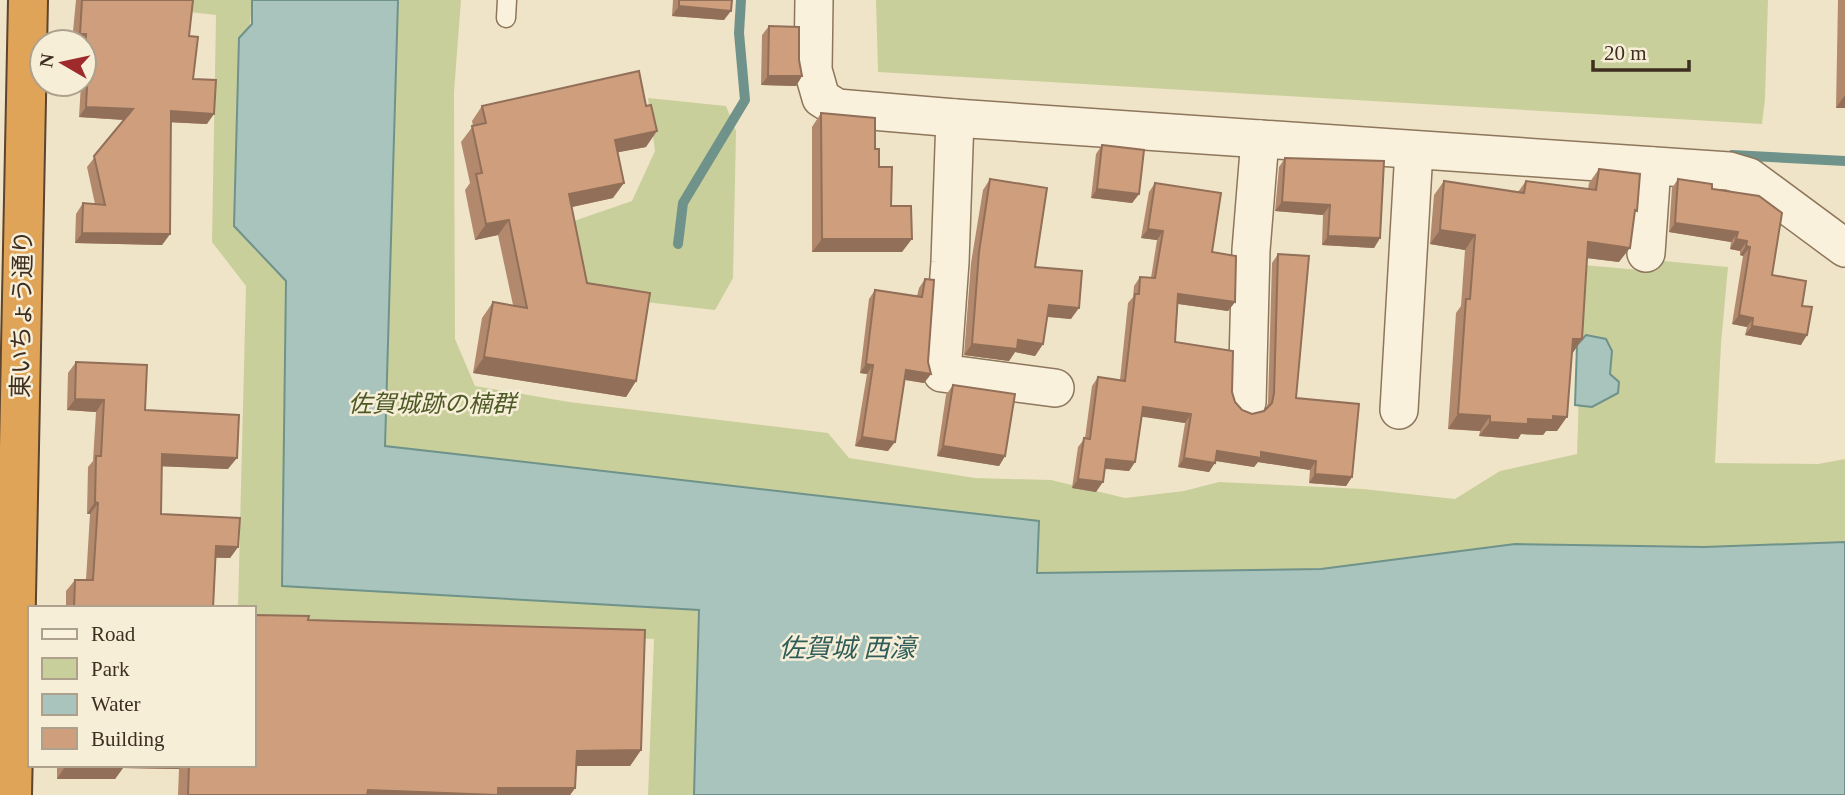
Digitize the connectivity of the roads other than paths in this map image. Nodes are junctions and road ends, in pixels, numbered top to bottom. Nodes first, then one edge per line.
1 (28, 0) edge
2 (814, 0) edge
3 (955, 118) junction
4 (1260, 139) junction
5 (1414, 150) junction
6 (1652, 166) junction
7 (1845, 248) edge
8 (1646, 253) dead end
9 (1055, 388) dead end
10 (1247, 402) dead end
11 (1399, 410) dead end
12 (9, 554) edge
13 (12, 795) edge

1 - 12 highway, 東いちょう通り
2 - 3 street
3 - 4 street
3 - 9 street
4 - 5 street
4 - 10 street
5 - 6 street
5 - 11 street
6 - 7 street
6 - 8 street
12 - 13 highway, 東いちょう通り

